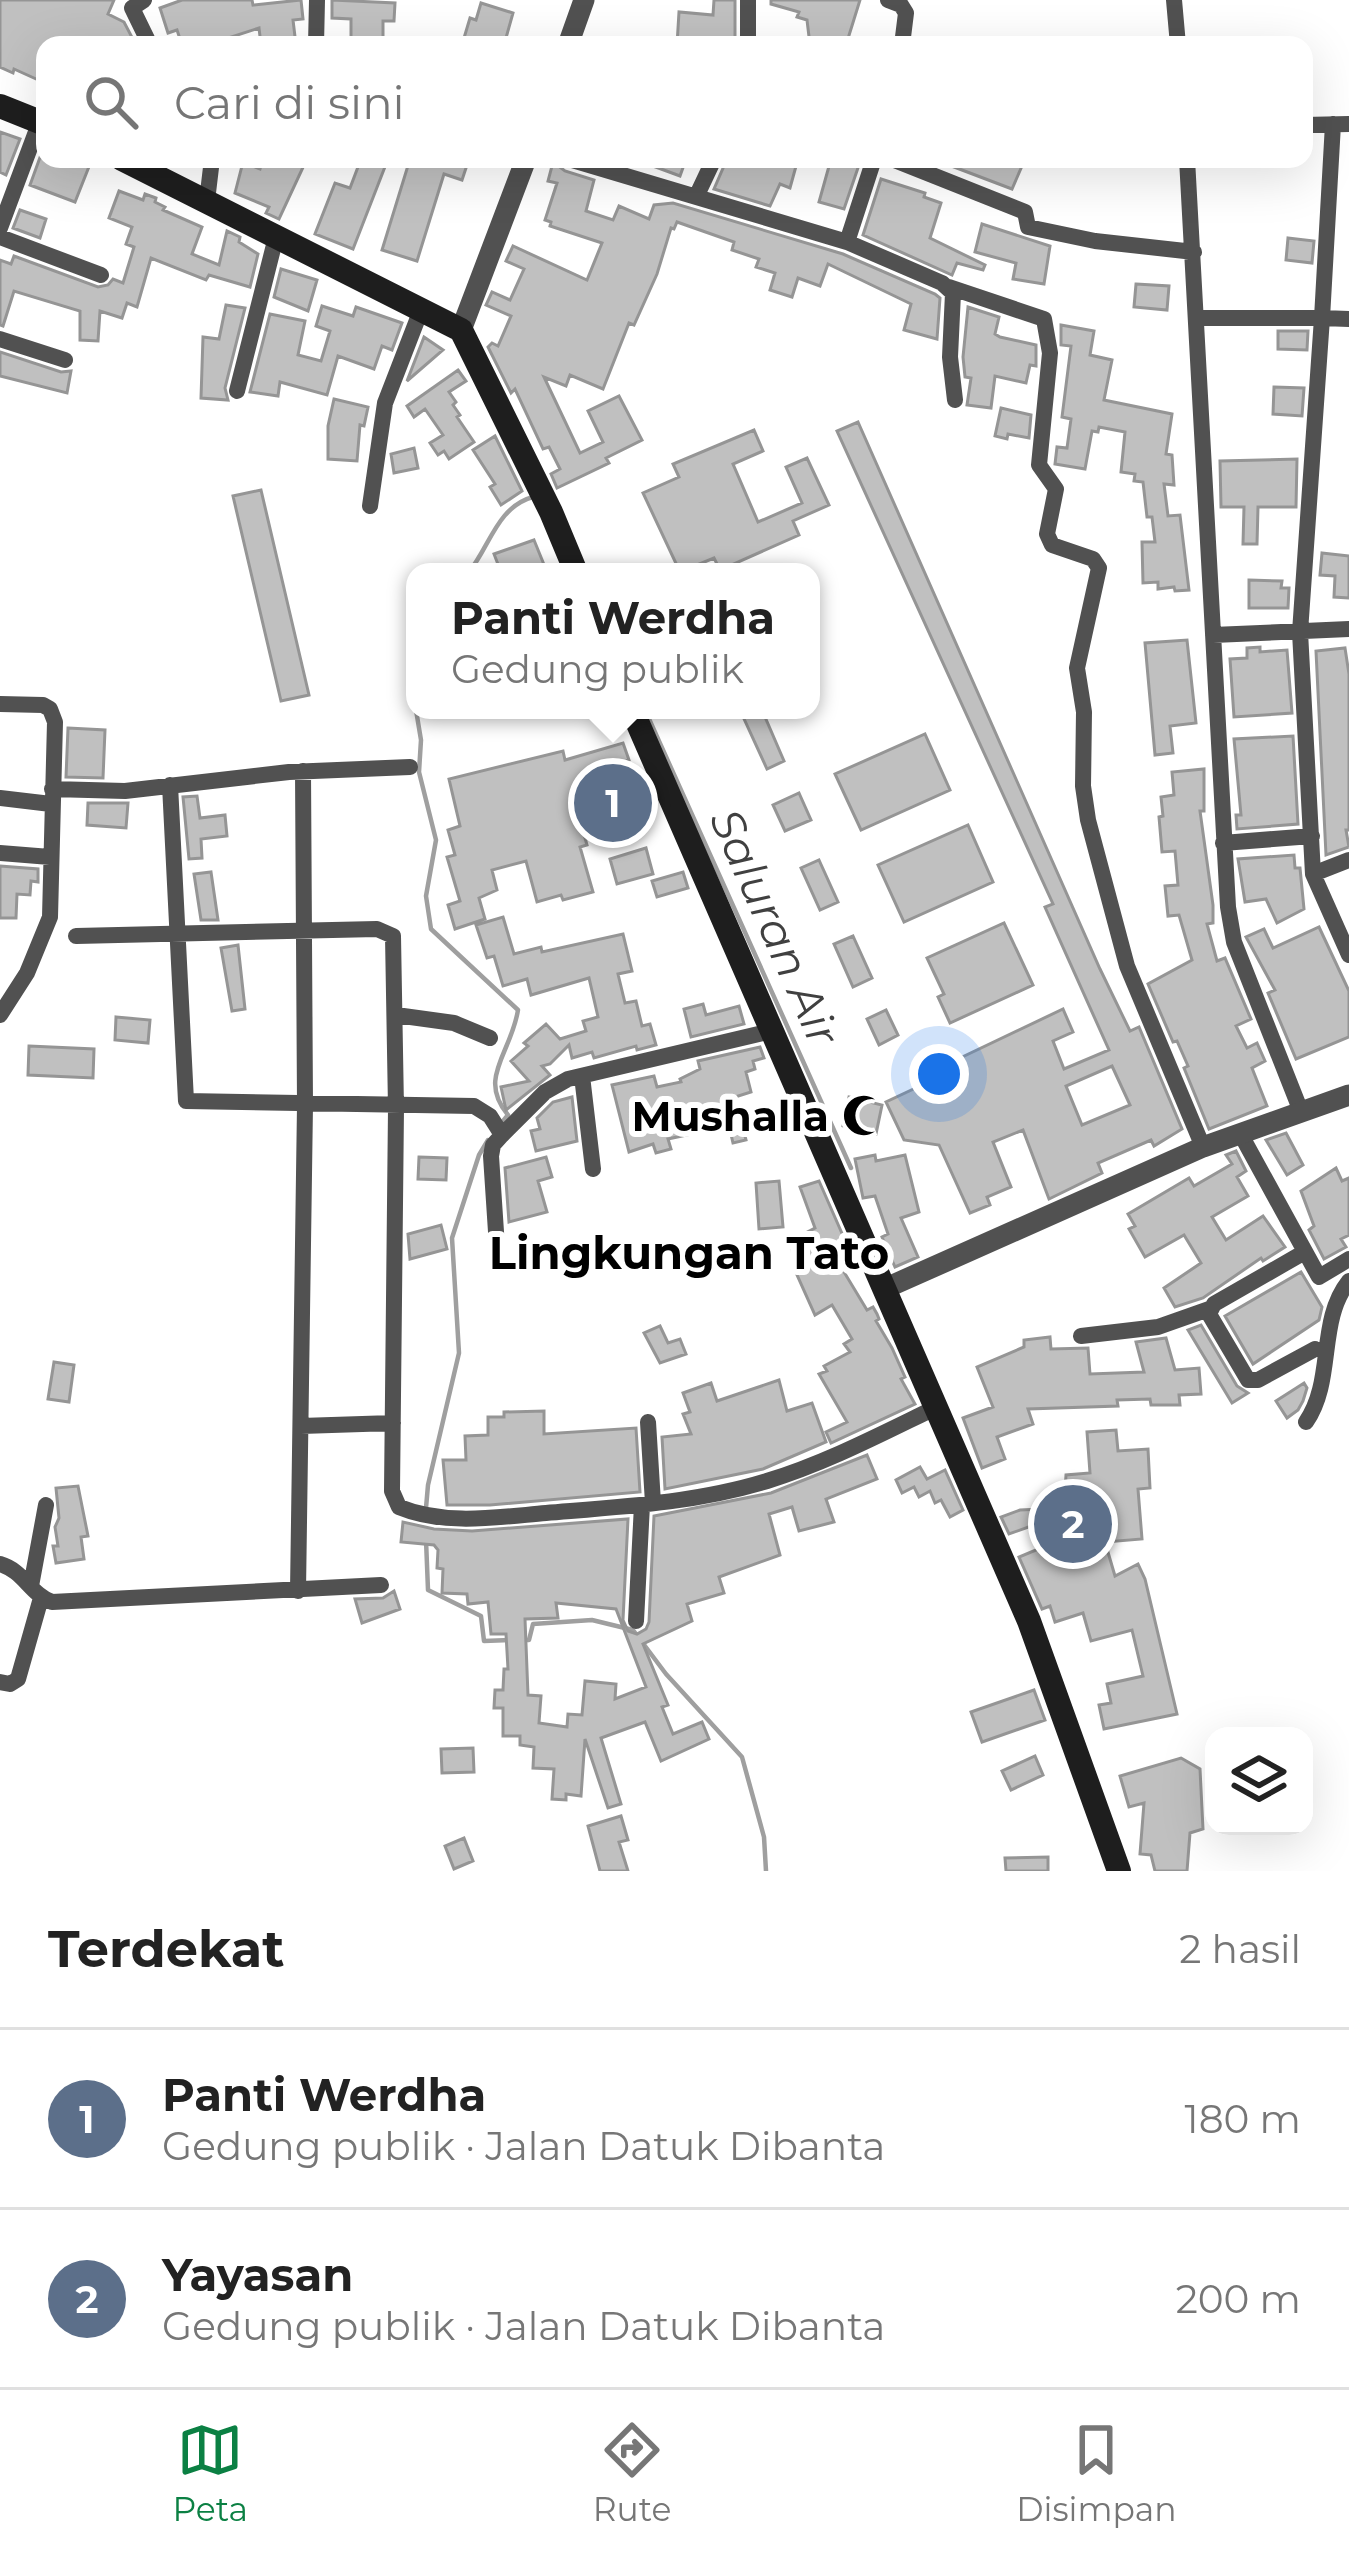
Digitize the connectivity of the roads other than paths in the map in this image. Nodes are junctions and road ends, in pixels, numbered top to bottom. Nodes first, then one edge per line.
1 (144, 0) edge
2 (317, 0) edge
3 (584, 0) edge
4 (748, 0) edge
5 (888, 0) edge
6 (1174, 0) edge
7 (145, 36) edge
8 (316, 36) edge
9 (571, 36) edge
10 (748, 36) edge
11 (903, 36) edge
12 (1177, 36) edge
13 (0, 106) edge
14 (36, 121) edge
15 (1341, 124) edge
16 (36, 139) edge
17 (140, 168) edge
18 (211, 168) edge
19 (523, 168) edge
20 (601, 168) edge
21 (710, 168) edge
22 (871, 168) edge
23 (915, 168) edge
24 (1188, 168) edge
25 (697, 195) junction
26 (207, 201) junction
27 (0, 232) edge
28 (275, 237) junction
29 (847, 242) junction
30 (1194, 252) junction
31 (101, 275) dead end
32 (949, 287) junction
33 (421, 310) junction
34 (1197, 318) junction
35 (1322, 319) junction
36 (1349, 319) edge
37 (461, 330) junction
38 (0, 339) edge
39 (65, 360) dead end
40 (237, 391) dead end
41 (955, 400) dead end
42 (370, 506) dead end
43 (572, 563) edge
44 (1349, 629) edge
45 (1300, 632) junction
46 (1213, 635) junction
47 (0, 704) edge
48 (636, 719) edge
49 (410, 767) dead end
50 (303, 771) junction
51 (170, 785) junction
52 (52, 796) junction
53 (0, 798) edge
54 (1312, 836) junction
55 (1222, 843) junction
56 (0, 853) edge
57 (50, 857) junction
58 (1349, 860) edge
59 (1313, 874) junction
60 (306, 930) junction
61 (178, 932) junction
62 (76, 936) dead end
63 (1349, 955) edge
64 (0, 1015) edge
65 (396, 1016) junction
66 (771, 1031) junction
67 (490, 1038) dead end
68 (582, 1076) junction
69 (1349, 1095) edge
70 (305, 1105) junction
71 (396, 1108) junction
72 (1300, 1109) junction
73 (1240, 1133) junction
74 (502, 1135) junction
75 (1203, 1148) junction
76 (593, 1169) dead end
77 (497, 1246) dead end
78 (1303, 1252) junction
79 (1349, 1259) edge
80 (1349, 1281) edge
81 (886, 1288) junction
82 (1209, 1309) junction
83 (1081, 1336) dead end
84 (1315, 1349) dead end
85 (937, 1407) junction
86 (393, 1423) junction
87 (648, 1423) dead end
88 (1306, 1423) dead end
89 (301, 1426) junction
90 (648, 1504) junction
91 (46, 1505) dead end
92 (0, 1564) edge
93 (381, 1585) dead end
94 (298, 1591) junction
95 (36, 1592) junction
96 (637, 1621) dead end
97 (0, 1682) edge
98 (1119, 1871) edge

1 - 7 street
2 - 8 street
3 - 9 street
4 - 10 street
5 - 11 street
6 - 12 street
13 - 14 main road
15 - 35 street
16 - 27 street
17 - 26 main road
18 - 26 street
19 - 37 street
20 - 25 street
21 - 25 street
22 - 29 street
23 - 30 street
24 - 30 street
25 - 29 street
26 - 28 main road
27 - 31 street
28 - 33 main road
28 - 40 street
29 - 32 street
30 - 34 street
32 - 41 street
32 - 75 street
33 - 37 main road
33 - 42 street
34 - 35 street
34 - 46 street
35 - 36 street
35 - 45 street
37 - 43 main road
38 - 39 street
44 - 45 street
45 - 46 street
45 - 54 street
46 - 55 street
47 - 52 street
48 - 66 main road
49 - 50 street
50 - 51 street
50 - 60 street
51 - 52 street
51 - 61 street
52 - 53 street
52 - 57 street
54 - 55 street
54 - 59 street
55 - 72 street
56 - 57 street
57 - 64 street
58 - 59 street
59 - 63 street
60 - 61 street
60 - 65 street
60 - 70 street
61 - 62 street
61 - 70 street
65 - 67 street
65 - 71 street
66 - 68 street
66 - 81 main road
68 - 74 street
68 - 76 street
69 - 72 street
70 - 71 street
70 - 89 street
71 - 74 street
71 - 86 street
72 - 73 street
73 - 75 street
73 - 78 street
74 - 77 street
75 - 81 street
78 - 79 street
78 - 82 street
80 - 88 street
81 - 85 main road
82 - 83 street
82 - 84 street
85 - 90 street
85 - 98 main road
86 - 89 street
86 - 90 street
87 - 90 street
89 - 94 street
90 - 96 street
91 - 95 street
92 - 95 street
93 - 94 street
94 - 95 street
95 - 97 street

